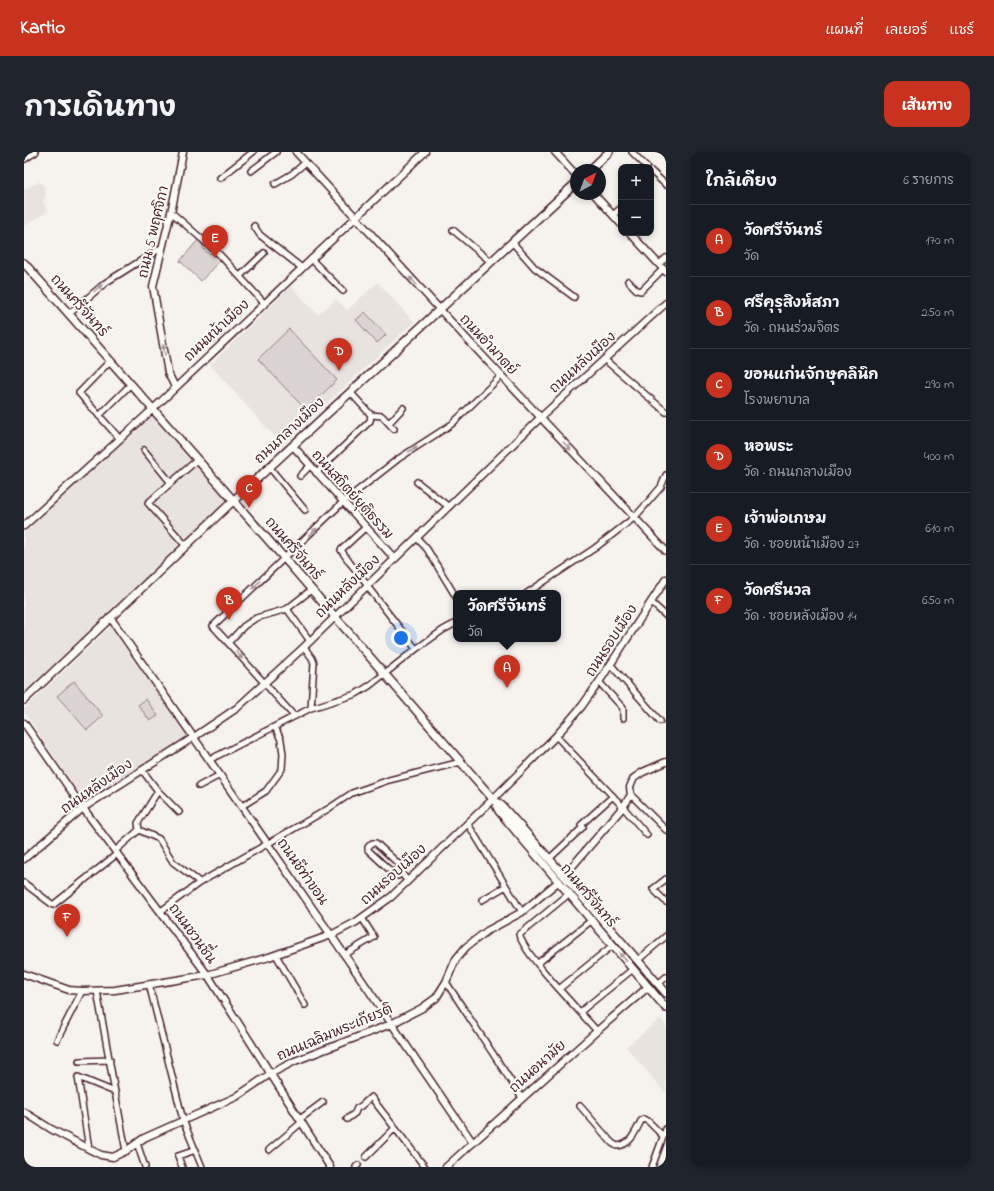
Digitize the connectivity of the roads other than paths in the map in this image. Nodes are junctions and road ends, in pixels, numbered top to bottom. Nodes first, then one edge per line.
1 (35, 152) edge
2 (183, 152) edge
3 (253, 152) edge
4 (276, 152) edge
5 (296, 152) edge
6 (425, 152) edge
7 (555, 152) edge
8 (609, 152) edge
9 (632, 152) edge
10 (24, 159) edge
11 (306, 162) junction
12 (596, 164) edge
13 (644, 164) edge
14 (570, 168) edge
15 (251, 171) dead end
16 (654, 174) edge
17 (220, 178) dead end
18 (275, 184) dead end
19 (666, 185) edge
20 (570, 189) edge
21 (599, 200) edge
22 (618, 211) edge
23 (171, 212) junction
24 (613, 215) junction
25 (355, 218) junction
26 (618, 221) edge
27 (254, 226) dead end
28 (453, 230) dead end
29 (633, 236) edge
30 (512, 242) junction
31 (161, 248) junction
32 (264, 253) dead end
33 (666, 258) edge
34 (312, 259) junction
35 (491, 262) junction
36 (24, 263) edge
37 (302, 268) junction
38 (662, 268) edge
39 (240, 276) junction
40 (628, 281) dead end
41 (343, 291) dead end
42 (574, 298) dead end
43 (264, 303) junction
44 (666, 303) edge
45 (440, 309) junction
46 (69, 314) junction
47 (605, 360) junction
48 (110, 361) junction
49 (501, 376) junction
50 (131, 384) junction
51 (175, 387) junction
52 (351, 393) junction
53 (403, 408) dead end
54 (152, 409) junction
55 (666, 412) edge
56 (371, 415) junction
57 (99, 416) junction
58 (540, 418) junction
59 (389, 423) junction
60 (394, 429) dead end
61 (120, 438) junction
62 (293, 446) junction
63 (144, 450) dead end
64 (197, 460) junction
65 (310, 466) junction
66 (270, 468) junction
67 (316, 473) junction
68 (666, 475) edge
69 (300, 476) dead end
70 (417, 482) dead end
71 (171, 483) junction
72 (233, 501) junction
73 (343, 502) junction
74 (449, 508) junction
75 (305, 510) dead end
76 (635, 517) junction
77 (24, 526) edge
78 (366, 527) junction
79 (417, 538) junction
80 (186, 546) junction
81 (666, 551) edge
82 (284, 559) junction
83 (395, 559) junction
84 (666, 581) edge
85 (368, 585) junction
86 (311, 590) junction
87 (532, 590) edge
88 (453, 592) edge
89 (651, 602) junction
90 (287, 608) junction
91 (334, 616) junction
92 (666, 616) edge
93 (110, 617) junction
94 (453, 625) edge
95 (310, 641) junction
96 (228, 643) junction
97 (304, 647) junction
98 (416, 649) junction
99 (611, 664) junction
100 (384, 674) junction
101 (600, 682) junction
102 (264, 683) junction
103 (24, 700) edge
104 (311, 708) junction
105 (294, 716) junction
106 (623, 718) dead end
107 (660, 721) dead end
108 (24, 723) edge
109 (275, 727) junction
110 (556, 736) junction
111 (194, 738) junction
112 (209, 760) junction
113 (461, 762) junction
114 (666, 762) edge
115 (142, 770) junction
116 (220, 775) junction
117 (199, 786) dead end
118 (158, 791) junction
119 (631, 795) junction
120 (613, 796) junction
121 (493, 799) junction
122 (242, 806) junction
123 (623, 807) junction
124 (83, 808) junction
125 (179, 812) dead end
126 (468, 824) junction
127 (139, 830) junction
128 (666, 830) edge
129 (647, 835) dead end
130 (268, 843) junction
131 (116, 852) junction
132 (24, 859) edge
133 (549, 859) junction
134 (401, 873) junction
135 (562, 879) junction
136 (666, 879) edge
137 (408, 881) junction
138 (24, 883) edge
139 (199, 883) junction
140 (506, 886) junction
141 (570, 893) junction
142 (482, 900) dead end
143 (666, 902) edge
144 (592, 908) junction
145 (161, 911) junction
146 (522, 912) junction
147 (586, 913) junction
148 (362, 918) junction
149 (592, 920) junction
150 (331, 935) junction
151 (666, 936) edge
152 (613, 945) junction
153 (276, 955) junction
154 (344, 955) junction
155 (638, 960) junction
156 (538, 963) junction
157 (633, 969) junction
158 (24, 974) edge
159 (207, 975) junction
160 (666, 977) edge
161 (446, 982) junction
162 (657, 982) junction
163 (149, 984) junction
164 (648, 987) junction
165 (559, 989) junction
166 (82, 991) junction
167 (97, 991) junction
168 (666, 993) edge
169 (305, 1005) dead end
170 (666, 1008) edge
171 (580, 1012) junction
172 (391, 1024) junction
173 (597, 1030) junction
174 (57, 1040) dead end
175 (79, 1060) dead end
176 (110, 1060) junction
177 (270, 1074) junction
178 (115, 1092) junction
179 (522, 1098) junction
180 (323, 1102) dead end
181 (580, 1106) dead end
182 (24, 1112) edge
183 (347, 1119) dead end
184 (183, 1120) junction
185 (301, 1121) junction
186 (395, 1128) junction
187 (666, 1129) edge
188 (663, 1136) junction
189 (137, 1143) junction
190 (473, 1143) junction
191 (89, 1149) junction
192 (196, 1150) junction
193 (269, 1150) dead end
194 (126, 1151) junction
195 (366, 1157) dead end
196 (145, 1167) edge
197 (182, 1167) edge
198 (202, 1167) edge
199 (330, 1167) edge
200 (425, 1167) edge
201 (446, 1167) edge
202 (652, 1167) edge

1 - 10 street
2 - 23 street, ถนน 5 พฤศจิกา
3 - 17 street
4 - 15 street
5 - 11 street, ถนนอำมาตย์
6 - 25 street, ถนนหน้าเมือง
7 - 14 street
8 - 12 main road
9 - 13 street
11 - 18 street
11 - 25 street, ถนนอำมาตย์
16 - 19 street
20 - 30 main road, ถนนกลางเมือง
21 - 24 street
22 - 24 street
23 - 31 street, ถนน 5 พฤศจิกา
23 - 39 street
24 - 26 street
25 - 34 street, ถนนหน้าเมือง
45 -> 25 street, ถนนอำมาตย์
27 - 37 street
28 - 35 street
29 - 38 street
30 - 35 main road, ถนนกลางเมือง
30 - 42 street
46 -> 31 street
51 -> 31 street, ถนน 5 พฤศจิกา
32 - 39 street
33 - 38 street
34 - 37 street, ถนนหน้าเมือง
34 - 41 street
35 - 45 main road, ถนนกลางเมือง
36 - 46 main road, ถนนศรีจันทร์
37 - 43 street, ถนนหน้าเมือง
38 - 40 street
39 - 43 street
43 - 51 street, ถนนหน้าเมือง
44 - 47 street, ถนนหลังเมือง
45 - 49 street, ถนนอำมาตย์
45 - 52 main road, ถนนกลางเมือง
46 - 48 main road, ถนนศรีจันทร์
47 - 55 street
47 - 58 street, ถนนหลังเมือง
48 - 50 main road, ถนนศรีจันทร์
48 - 57 street
49 - 58 street, ถนนอำมาตย์
73 -> 49 street
50 - 54 main road, ถนนศรีจันทร์
50 - 57 street
51 - 54 street, ถนนหน้าเมือง
52 - 56 street
52 - 62 main road, ถนนกลางเมือง
53 - 59 street
54 - 61 street, ถนนหน้าเมือง
54 - 64 main road, ถนนศรีจันทร์
56 - 59 street
56 - 67 street
57 - 61 street
58 - 74 street, ถนนหลังเมือง
58 -> 76 street, ถนนอำมาตย์
59 - 60 street
61 - 77 street, ถนนหน้าเมือง
62 - 65 street, ถนนสถิตย์ยุติธรรม
62 - 66 main road, ถนนกลางเมือง
63 - 71 street
64 - 71 street
64 - 72 main road, ถนนศรีจันทร์
65 - 67 street, ถนนสถิตย์ยุติธรรม
65 - 69 street
66 - 72 main road, ถนนกลางเมือง
66 - 75 street
67 - 73 street, ถนนสถิตย์ยุติธรรม
68 - 76 street
70 - 74 street
71 - 80 street
72 - 80 main road, ถนนกลางเมือง
72 - 82 main road, ถนนศรีจันทร์
73 - 78 street, ถนนสถิตย์ยุติธรรม
82 -> 73 street
74 - 79 street, ถนนหลังเมือง
76 - 81 street, ถนนอำมาตย์
76 - 87 street
78 - 83 street, ถนนสถิตย์ยุติธรรม
78 - 85 street
79 - 83 street, ถนนหลังเมือง
79 - 88 street
80 - 93 main road, ถนนกลางเมือง
82 - 86 main road, ถนนศรีจันทร์
82 -> 96 street
83 - 85 street, ถนนหลังเมือง
84 - 89 street, ถนนรอบเมือง
85 - 91 street, ถนนหลังเมือง
85 - 98 street
86 - 90 street
86 - 91 main road, ถนนศรีจันทร์
89 - 92 street
89 - 99 street, ถนนรอบเมือง
90 - 95 street
90 - 96 street
91 - 95 street, ถนนหลังเมือง
91 - 100 main road, ถนนศรีจันทร์
93 - 103 main road, ถนนกลางเมือง
93 - 111 street, ถนนชีท่าขอน
94 - 98 street
95 - 97 street, ถนนหลังเมือง
96 -> 102 street
97 - 102 street, ถนนหลังเมือง
97 - 104 street
98 - 100 street
99 - 101 street, ถนนรอบเมือง
99 - 107 street
100 - 104 street
100 - 113 main road, ถนนศรีจันทร์
101 - 106 street
101 - 110 street, ถนนรอบเมือง
102 - 105 street
102 - 111 street, ถนนหลังเมือง
104 - 105 street
105 - 109 street
108 - 124 street, ถนนชวนชื่น
109 - 112 street
109 - 122 street
110 - 120 street
110 - 121 street, ถนนรอบเมือง
111 - 112 street, ถนนชีท่าขอน
111 - 115 street, ถนนหลังเมือง
112 - 116 street, ถนนชีท่าขอน
113 - 121 main road, ถนนศรีจันทร์
113 - 130 street
114 - 119 street, ถนนเฉลิมพระเกียรติ
115 - 118 street
115 - 124 street, ถนนหลังเมือง
116 - 117 street
116 - 122 street, ถนนชีท่าขอน
118 - 125 street
118 - 127 street
119 - 123 street, ถนนเฉลิมพระเกียรติ
119 - 128 street
120 - 123 street
120 - 133 street
121 - 126 street, ถนนรอบเมือง
121 - 133 main road, ถนนศรีจันทร์
121 - 135 main road, ถนนศรีจันทร์
122 - 130 street, ถนนชีท่าขอน
123 - 129 street
123 - 135 street, ถนนเฉลิมพระเกียรติ
124 - 131 street, ถนนชวนชื่น
124 - 132 street, ถนนหลังเมือง
126 - 137 street, ถนนรอบเมือง
126 - 140 street
127 - 131 street
127 - 139 street
130 - 139 street
130 - 150 street, ถนนชีท่าขอน
131 - 138 street
131 - 145 street, ถนนชวนชื่น
133 - 135 main road, ถนนศรีจันทร์
134 - 134 street
134 - 137 street
135 - 141 main road, ถนนศรีจันทร์
135 - 144 main road, ถนนศรีจันทร์
135 - 146 street, ถนนเฉลิมพระเกียรติ
136 - 143 street
137 - 148 street, ถนนรอบเมือง
139 - 145 street
140 - 142 street
140 - 146 street
141 - 147 main road, ถนนศรีจันทร์
141 - 156 street
144 - 147 main road
144 - 155 main road, ถนนศรีจันทร์
145 - 159 street, ถนนชวนชื่น
146 - 161 street, ถนนเฉลิมพระเกียรติ
147 - 149 main road, ถนนศรีจันทร์
148 - 150 street, ถนนรอบเมือง
148 - 154 street
149 - 152 main road, ถนนศรีจันทร์
149 - 156 street
150 - 153 street, ถนนรอบเมือง
150 - 154 street, ถนนชีท่าขอน
151 - 155 street
157 -> 152 main road, ถนนศรีจันทร์
152 - 165 street
153 - 159 street, ถนนรอบเมือง
153 - 169 street
154 - 172 street, ถนนชีท่าขอน
155 - 162 main road, ถนนศรีจันทร์
156 - 165 street
157 - 164 main road, ถนนศรีจันทร์
157 - 171 street
158 - 166 street, ถนนรอบเมือง
159 - 163 street, ถนนรอบเมือง
159 - 177 street, ถนนชวนชื่น
160 - 162 street
161 - 172 street, ถนนเฉลิมพระเกียรติ
161 - 179 street
162 - 164 main road
162 - 168 main road, ถนนศรีจันทร์
163 - 167 street, ถนนรอบเมือง
163 - 184 street
164 - 170 main road, ถนนศรีจันทร์
164 - 173 street, ถนนอนามัย
165 - 171 street
166 - 167 street, ถนนรอบเมือง
166 - 174 street
167 - 176 street
171 - 173 street
172 - 177 street, ถนนเฉลิมพระเกียรติ
172 - 190 street, ถนนชีท่าขอน
173 - 179 street, ถนนอนามัย
175 - 176 street
176 - 178 street
177 - 184 street, ถนนเฉลิมพระเกียรติ
177 - 185 street, ถนนชวนชื่น
178 - 191 street
178 - 194 street
179 - 190 street, ถนนอนามัย
180 - 185 street
181 - 188 street
182 - 191 street, ถนนเฉลิมพระเกียรติ
183 - 186 street
184 - 189 street, ถนนเฉลิมพระเกียรติ
184 - 192 street
185 - 193 street
185 - 199 street, ถนนชวนชื่น
186 - 195 street
186 - 200 street
187 - 188 street
188 - 202 street
189 - 194 street, ถนนเฉลิมพระเกียรติ
189 - 196 street
190 - 201 street, ถนนอนามัย
191 - 194 street, ถนนเฉลิมพระเกียรติ
192 - 197 street
192 - 198 street

